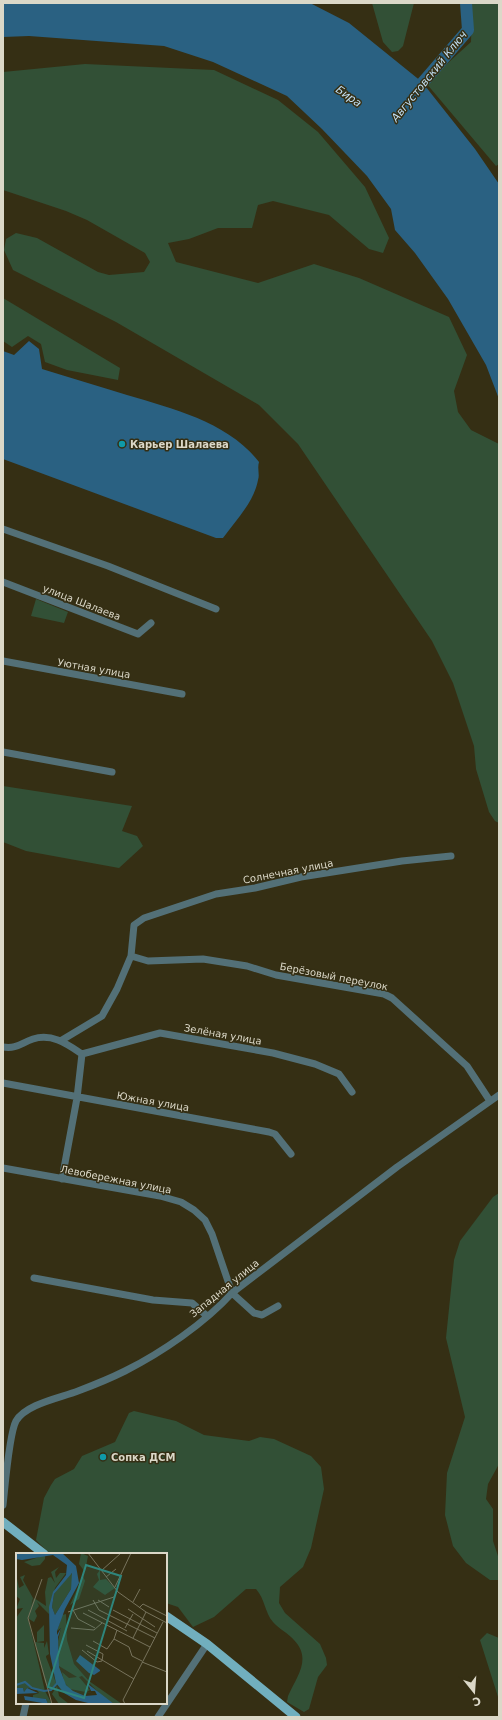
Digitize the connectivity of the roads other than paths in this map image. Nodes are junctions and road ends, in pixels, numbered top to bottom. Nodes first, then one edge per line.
1 (3, 529) edge
2 (3, 582) edge
3 (216, 609) dead end
4 (152, 623) dead end
5 (3, 661) edge
6 (182, 694) dead end
7 (3, 752) edge
8 (112, 772) dead end
9 (451, 856) dead end
10 (131, 956) junction
11 (62, 1040) junction
12 (3, 1047) edge
13 (82, 1054) junction
14 (3, 1084) edge
15 (352, 1092) dead end
16 (499, 1095) edge
17 (77, 1098) junction
18 (490, 1101) junction
19 (290, 1154) dead end
20 (3, 1168) edge
21 (62, 1179) junction
22 (34, 1278) dead end
23 (232, 1293) junction
24 (278, 1306) dead end
25 (207, 1316) junction
26 (3, 1505) edge
27 (3, 1522) edge
28 (30, 1543) junction
29 (35, 1553) edge
30 (43, 1553) edge
31 (167, 1617) edge
32 (207, 1644) junction
33 (26, 1704) edge
34 (167, 1704) edge
35 (167, 1704) edge
36 (291, 1715) edge
37 (23, 1717) edge
38 (158, 1717) edge

1 - 3 street
2 - 4 street, улица Шалаева
5 - 6 street, Уютная улица
7 - 8 street
9 - 10 street, Солнечная улица
10 - 11 street
10 - 18 street, Берёзовый переулок
11 - 12 street
11 - 13 street
13 - 15 street, Зелёная улица
13 - 17 street
14 - 17 street, Южная улица
16 - 18 street, Западная улица
17 - 19 street, Южная улица
17 - 21 street
18 - 23 street, Западная улица
20 - 21 street, Левобережная улица
21 - 23 street, Левобережная улица
22 - 25 street
23 - 24 street, Левобережная улица
23 - 25 street, Западная улица
25 - 26 street, Западная улица
27 - 28 main road
28 - 29 street
28 - 30 main road
31 - 32 main road
32 - 34 street
32 - 36 main road
33 - 37 street
35 - 38 street

